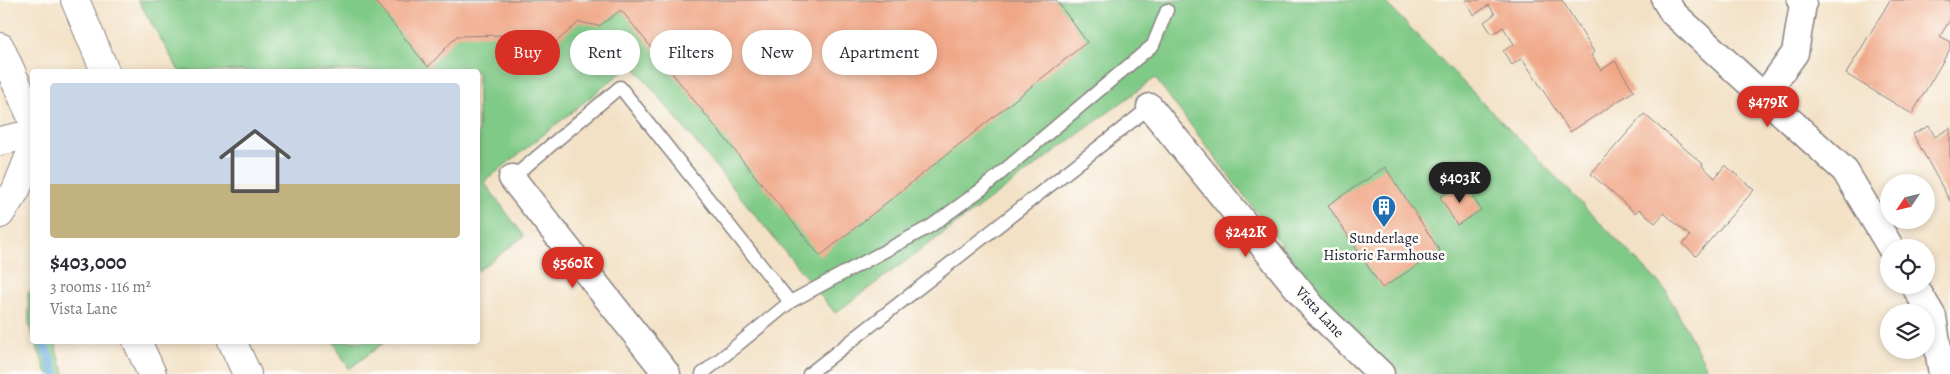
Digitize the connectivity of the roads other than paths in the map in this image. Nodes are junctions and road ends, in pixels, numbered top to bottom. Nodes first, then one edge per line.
1 (75, 0) edge
2 (1665, 0) edge
3 (1800, 0) edge
4 (1167, 10) dead end
5 (0, 47) edge
6 (105, 69) edge
7 (1764, 96) junction
8 (1150, 107) joint
9 (30, 114) edge
10 (30, 134) edge
11 (0, 141) edge
12 (30, 155) edge
13 (512, 178) joint
14 (0, 214) edge
15 (1886, 239) edge
16 (1923, 294) edge
17 (790, 302) junction
18 (1942, 314) edge
19 (138, 344) edge
20 (233, 344) edge
21 (152, 374) edge
22 (247, 374) edge
23 (667, 374) edge
24 (702, 374) edge
25 (809, 374) edge
26 (1382, 374) edge
27 (1942, 374) edge

1 - 6 main road
2 - 7 street
3 - 7 street
4 - 17 lane
5 - 9 main road
7 - 15 street
8 - 25 lane
8 - 26 street, Vista Lane
10 - 11 main road
12 - 14 main road
13 - 17 lane
13 - 23 street
16 - 18 street
17 - 24 lane
18 - 27 street
19 - 21 main road
20 - 22 main road

